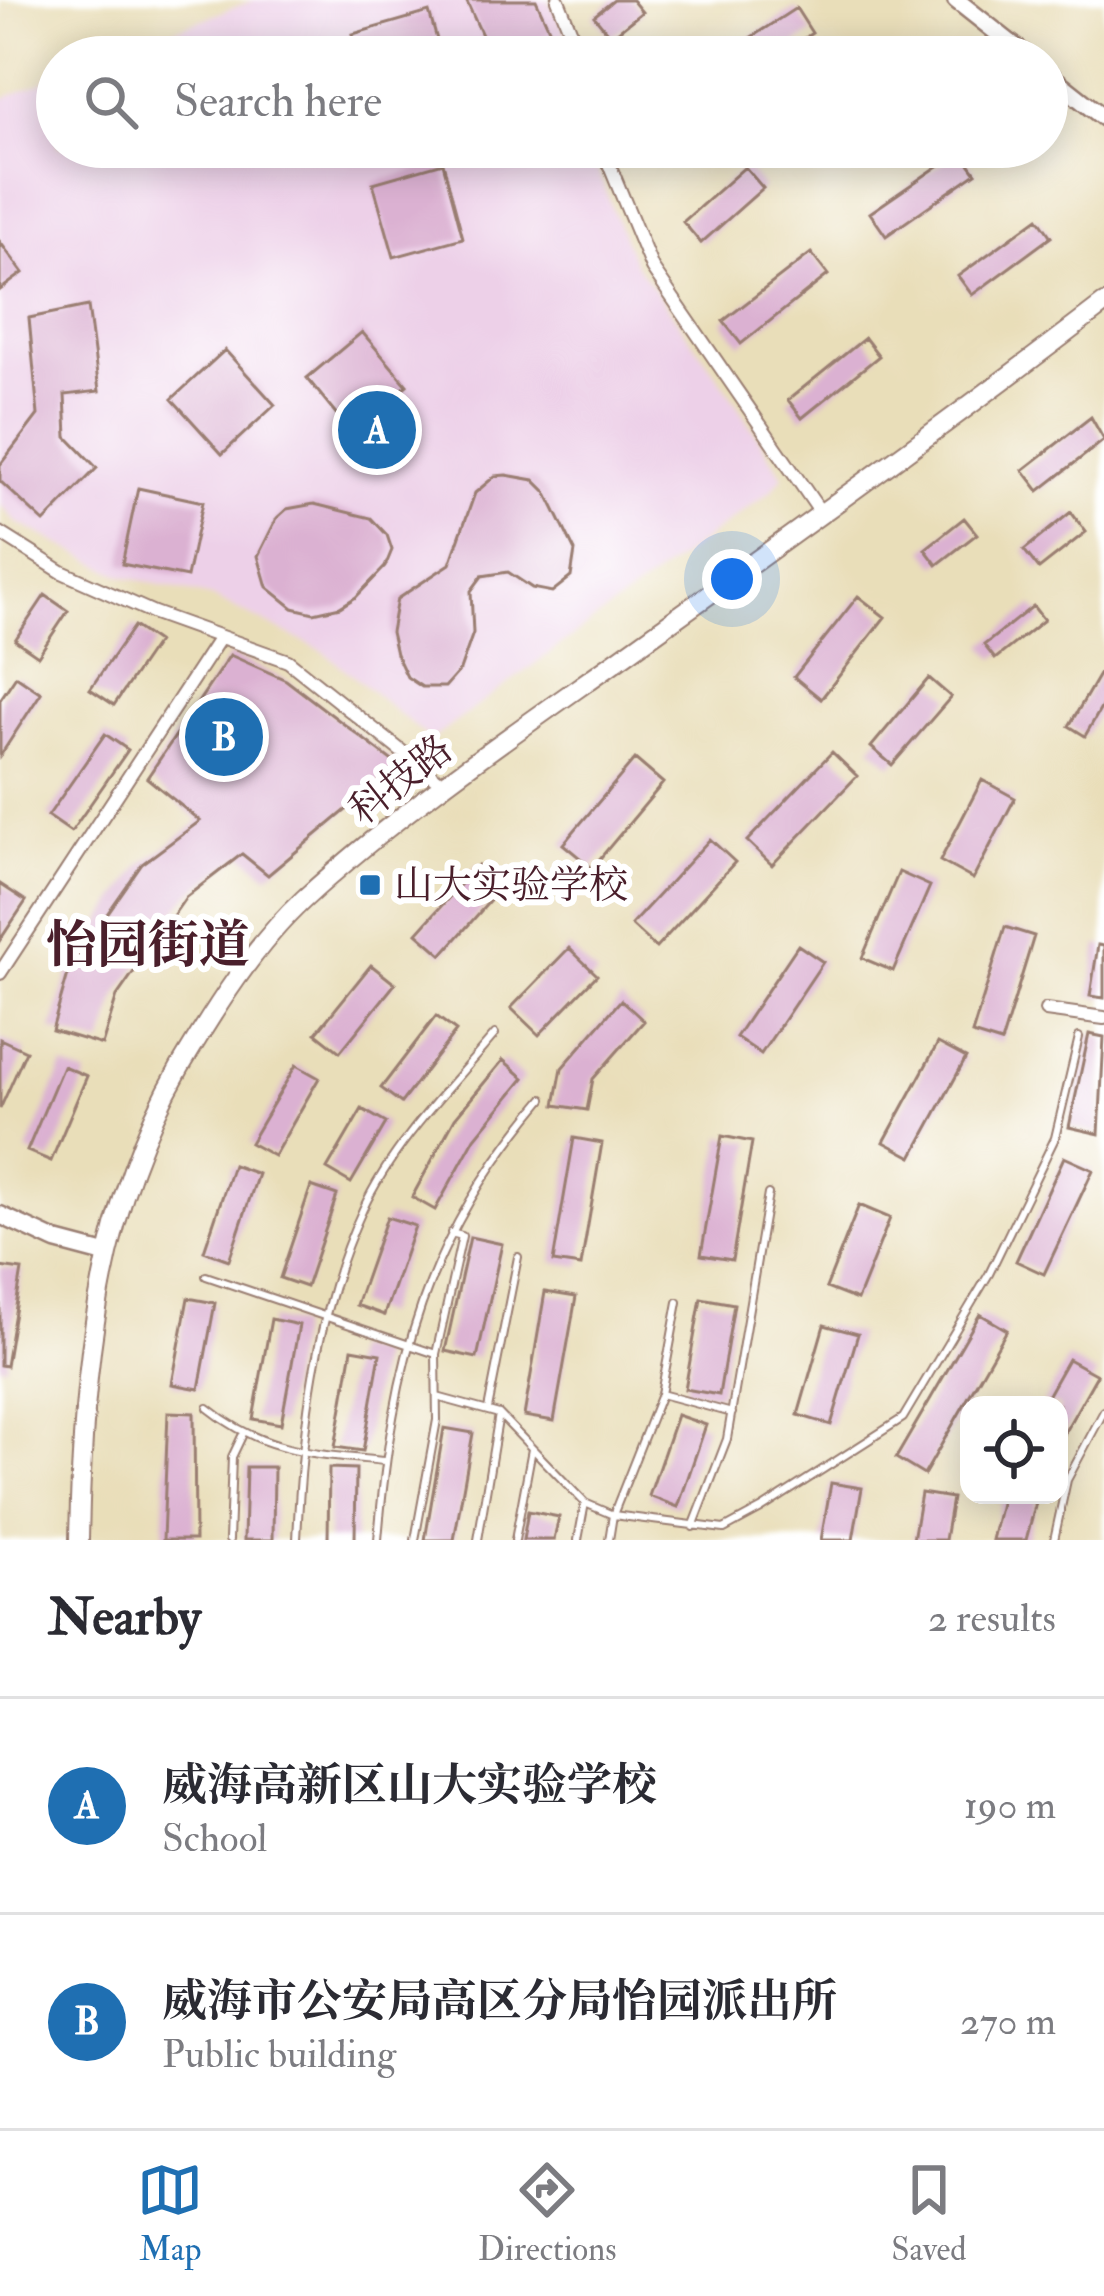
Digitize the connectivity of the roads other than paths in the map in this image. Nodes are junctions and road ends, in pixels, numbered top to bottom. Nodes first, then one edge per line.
1 (558, 0) edge
2 (956, 0) edge
3 (573, 36) edge
4 (1001, 36) edge
5 (1068, 90) edge
6 (1104, 118) edge
7 (611, 168) edge
8 (1104, 304) edge
9 (820, 513) junction
10 (0, 533) edge
11 (220, 639) junction
12 (446, 787) junction
13 (0, 973) edge
14 (1046, 1010) dead end
15 (1104, 1018) edge
16 (495, 1034) dead end
17 (1079, 1037) dead end
18 (544, 1099) dead end
19 (768, 1194) dead end
20 (0, 1215) edge
21 (450, 1232) junction
22 (105, 1254) junction
23 (518, 1257) dead end
24 (206, 1276) dead end
25 (678, 1302) dead end
26 (325, 1316) junction
27 (407, 1342) junction
28 (436, 1354) junction
29 (661, 1394) junction
30 (437, 1397) junction
31 (208, 1408) dead end
32 (488, 1408) junction
33 (1104, 1411) edge
34 (732, 1413) junction
35 (499, 1414) junction
36 (242, 1436) junction
37 (532, 1449) junction
38 (301, 1452) junction
39 (384, 1461) junction
40 (585, 1503) junction
41 (614, 1515) junction
42 (693, 1527) junction
43 (79, 1540) edge
44 (230, 1540) edge
45 (297, 1540) edge
46 (377, 1540) edge
47 (415, 1540) edge
48 (478, 1540) edge
49 (515, 1540) edge
50 (578, 1540) edge
51 (609, 1540) edge
52 (1054, 1540) edge

1 - 3 street
2 - 4 main road
5 - 6 main road
7 - 9 street
8 - 9 main road, 科技路
9 - 12 main road, 科技路
10 - 11 street
11 - 12 street
11 - 13 street
12 - 22 main road, 科技路
14 - 15 street
16 - 26 lane
17 - 42 lane
18 - 21 lane
19 - 34 lane
20 - 22 main road
21 - 27 lane
21 - 28 lane
22 - 43 main road, 科技路
23 - 32 lane
24 - 26 lane
25 - 29 lane
26 - 27 lane
26 - 38 lane
27 - 28 lane
27 - 39 lane
28 - 30 lane
29 - 34 lane
29 - 41 lane
30 - 32 lane
30 - 47 lane
31 - 36 lane
32 - 35 lane
33 - 52 lane
34 - 42 lane
35 - 37 lane
35 - 48 lane
36 - 38 lane
36 - 44 lane
37 - 40 lane
37 - 49 lane
38 - 39 lane
38 - 45 lane
39 - 46 lane
40 - 41 lane
40 - 50 lane
41 - 42 lane
41 - 51 lane

